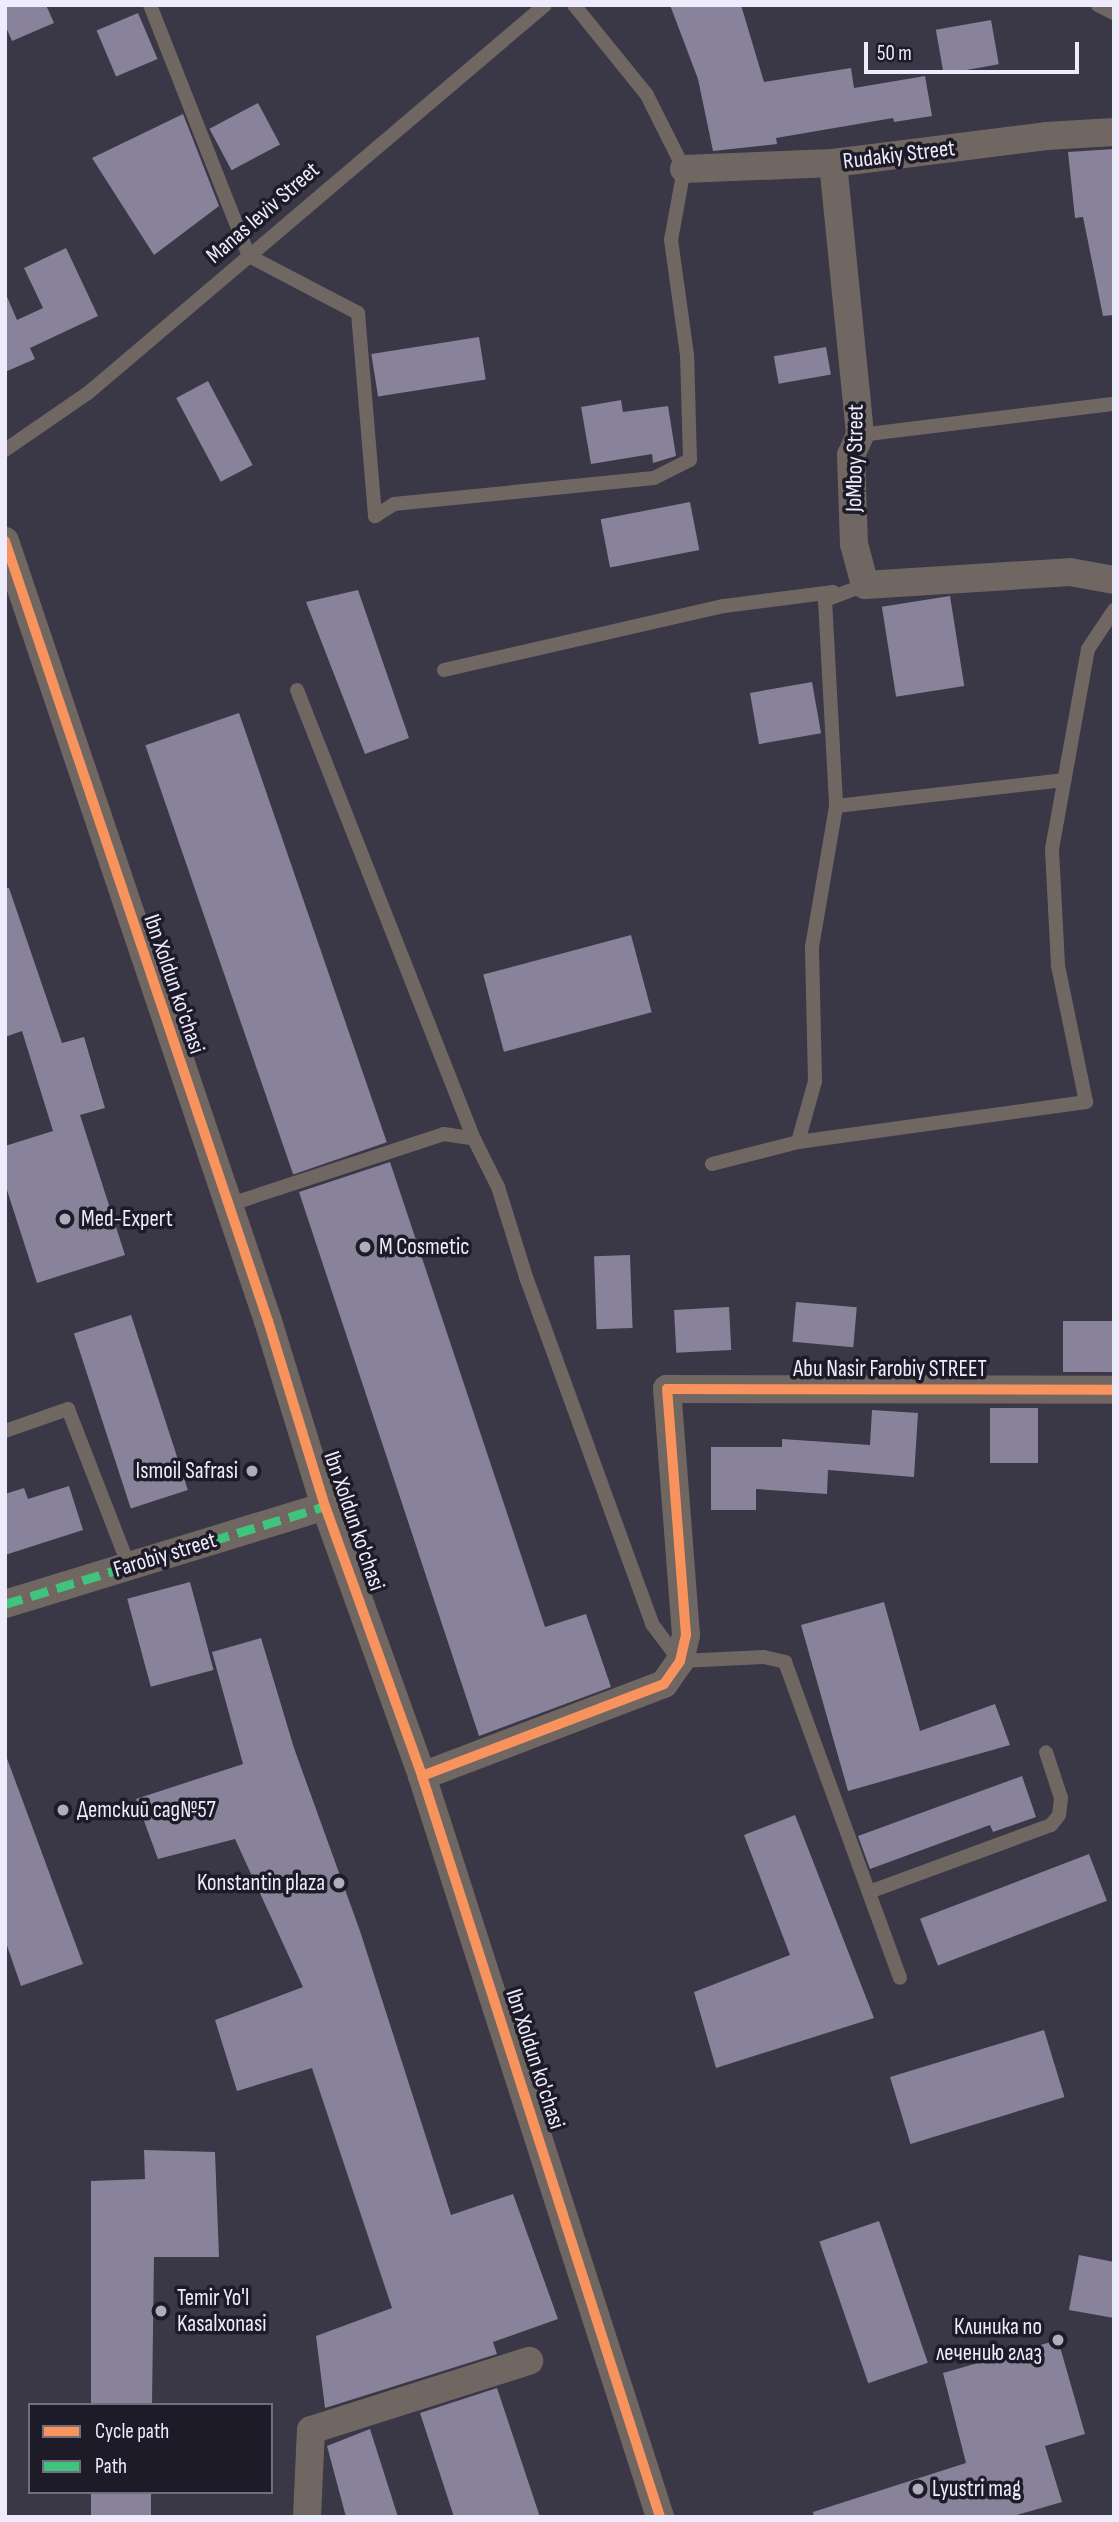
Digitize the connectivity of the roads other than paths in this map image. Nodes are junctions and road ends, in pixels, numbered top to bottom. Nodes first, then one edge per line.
1 (150, 5) edge
2 (545, 5) edge
3 (574, 5) edge
4 (1098, 5) edge
5 (1114, 13) edge
6 (1114, 132) edge
7 (834, 163) junction
8 (684, 169) junction
9 (248, 256) junction
10 (1114, 404) edge
11 (860, 435) junction
12 (5, 450) edge
13 (7, 550) edge
14 (1114, 580) edge
15 (865, 585) junction
16 (1114, 610) edge
17 (444, 670) dead end
18 (297, 690) dead end
19 (1065, 780) junction
20 (836, 806) junction
21 (474, 1139) junction
22 (799, 1142) junction
23 (712, 1164) dead end
24 (228, 1205) junction
25 (1114, 1390) edge
26 (5, 1431) edge
27 (325, 1506) junction
28 (129, 1566) junction
29 (5, 1604) edge
30 (680, 1661) junction
31 (1046, 1752) dead end
32 (422, 1776) junction
33 (869, 1892) junction
34 (900, 1978) dead end
35 (529, 2361) dead end
36 (307, 2517) edge
37 (660, 2517) edge

1 - 9 lane
2 - 9 lane, Manas leviv Street
3 - 8 lane
4 - 5 lane
6 - 7 street, Rudakiy Street
7 - 8 street, Rudakiy Street
7 - 11 street, JoMboy Street
8 - 9 lane
9 - 12 lane, Manas leviv Street
10 - 11 lane
11 - 15 street, JoMboy Street
13 - 24 street, Ibn Xoldun ko'chasi
14 - 15 street
15 - 17 lane
15 - 20 lane
16 - 19 lane
18 - 21 lane
19 - 20 lane
19 - 22 lane
20 - 22 lane
21 - 24 lane
21 - 30 lane
22 - 23 lane
24 - 27 street, Ibn Xoldun ko'chasi
25 - 30 street, Abu Nasir Farobiy STREET
26 - 28 lane
27 - 28 street, Farobiy street
27 - 32 street, Ibn Xoldun ko'chasi
28 - 29 street, Farobiy street
30 - 32 street
30 - 33 lane
31 - 33 lane
32 - 37 street, Ibn Xoldun ko'chasi
33 - 34 lane
35 - 36 street

